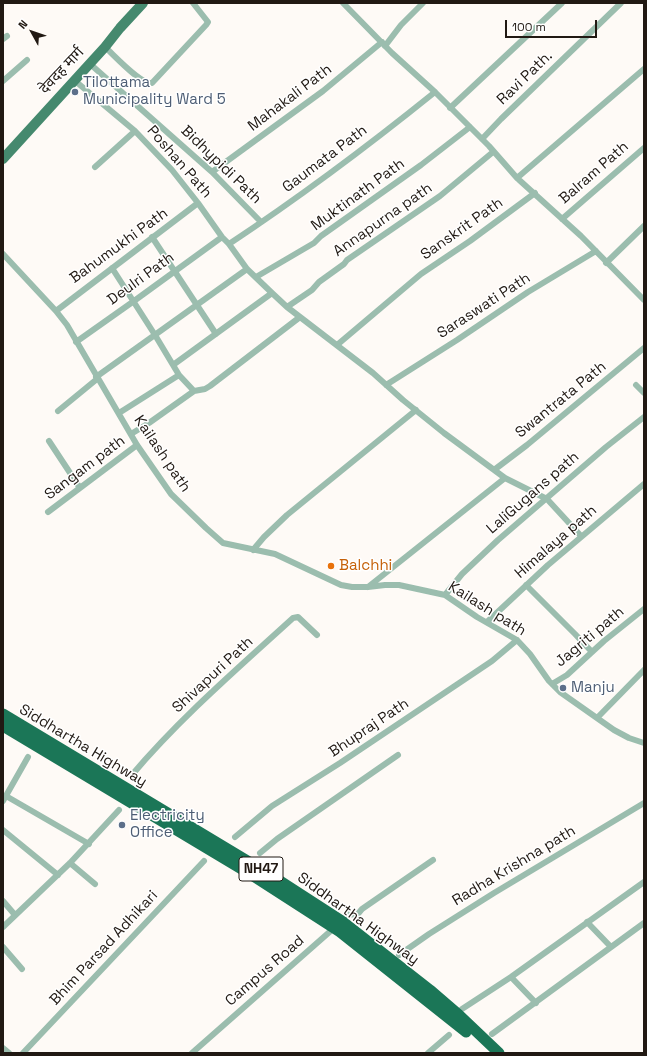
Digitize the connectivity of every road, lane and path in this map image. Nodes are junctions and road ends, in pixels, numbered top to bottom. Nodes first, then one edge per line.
1 (143, 3) edge
2 (193, 3) edge
3 (343, 3) edge
4 (423, 3) edge
5 (562, 3) edge
6 (621, 3) edge
7 (383, 44) junction
8 (105, 47) junction
9 (27, 60) dead end
10 (89, 63) junction
11 (644, 69) edge
12 (74, 80) junction
13 (3, 81) edge
14 (435, 92) junction
15 (450, 108) junction
16 (470, 127) junction
17 (135, 131) junction
18 (482, 139) junction
19 (644, 148) edge
20 (493, 152) junction
21 (3, 159) edge
22 (95, 167) dead end
23 (212, 172) junction
24 (517, 178) junction
25 (534, 193) junction
26 (198, 203) junction
27 (562, 219) junction
28 (261, 222) junction
29 (644, 226) edge
30 (152, 237) junction
31 (222, 237) junction
32 (228, 244) junction
33 (596, 251) junction
34 (3, 254) edge
35 (606, 263) junction
36 (112, 268) junction
37 (247, 269) junction
38 (175, 270) junction
39 (256, 277) junction
40 (272, 293) junction
41 (644, 300) edge
42 (134, 301) junction
43 (197, 305) junction
44 (287, 307) junction
45 (56, 310) junction
46 (300, 317) junction
47 (216, 334) junction
48 (155, 335) junction
49 (76, 342) junction
50 (336, 345) junction
51 (644, 348) edge
52 (173, 365) junction
53 (179, 375) junction
54 (97, 378) junction
55 (386, 385) junction
56 (636, 385) dead end
57 (194, 391) junction
58 (644, 393) edge
59 (416, 410) junction
60 (58, 411) dead end
61 (119, 413) junction
62 (644, 417) edge
63 (131, 434) junction
64 (49, 441) dead end
65 (137, 445) junction
66 (494, 470) junction
67 (505, 478) junction
68 (644, 484) edge
69 (80, 488) junction
70 (547, 499) junction
71 (48, 512) dead end
72 (581, 536) junction
73 (253, 550) junction
74 (526, 585) junction
75 (368, 587) junction
76 (445, 594) junction
77 (644, 609) edge
78 (487, 622) junction
79 (317, 635) dead end
80 (517, 640) junction
81 (592, 652) junction
82 (644, 670) edge
83 (552, 684) junction
84 (3, 714) edge
85 (597, 718) junction
86 (3, 726) edge
87 (644, 743) edge
88 (398, 755) dead end
89 (28, 757) dead end
90 (131, 776) dead end
91 (4, 798) edge
92 (644, 803) edge
93 (119, 810) dead end
94 (3, 830) edge
95 (235, 837) dead end
96 (89, 844) junction
97 (260, 852) dead end
98 (433, 860) dead end
99 (204, 861) dead end
100 (70, 863) junction
101 (58, 875) junction
102 (644, 882) edge
103 (95, 884) dead end
104 (3, 901) edge
105 (15, 915) junction
106 (587, 922) junction
107 (644, 923) edge
108 (339, 925) junction
109 (3, 927) edge
110 (3, 947) edge
111 (611, 947) junction
112 (399, 955) dead end
113 (22, 969) dead end
114 (510, 977) junction
115 (536, 1003) junction
116 (462, 1009) dead end
117 (492, 1034) dead end
118 (449, 1035) dead end
119 (3, 1048) edge
120 (9, 1053) edge
121 (23, 1053) edge
122 (192, 1053) edge
123 (428, 1053) edge
124 (488, 1053) edge
125 (498, 1053) edge

1 - 8 main road, देवदह मार्ग
2 - 8 street
3 - 7 street
4 - 7 street, Mahakali Path
5 - 15 street
6 - 18 street, Ravi Path.
7 - 14 street
7 - 23 street, Mahakali Path
8 - 10 main road, देवदह मार्ग
9 - 13 street
10 - 12 main road, देवदह मार्ग
10 - 23 street, Bidhypidi Path
11 - 24 street
12 - 17 street, Poshan Path
12 - 21 main road, देवदह मार्ग
14 - 15 street
14 - 28 street, Gaumata Path
15 - 16 street
16 - 18 street
16 - 39 street, Muktinath Path
17 - 22 street
17 - 26 street, Poshan Path
18 - 20 street
19 - 27 street, Balram Path
20 - 24 street
20 - 44 street, Annapurna path
23 - 28 street, Bidhypidi Path
24 - 25 street
25 - 27 street
25 - 50 street, Sanskrit Path
26 - 30 street, Bahumukhi Path
26 - 31 street, Poshan Path
27 - 33 street
28 - 32 street, Gaumata Path
29 - 35 street
30 - 36 street, Bahumukhi Path
30 - 38 street
31 - 32 street, Poshan Path
31 - 38 street, Deulri Path
32 - 37 street, Poshan Path
33 - 35 street
33 - 55 street, Saraswati Path
34 - 45 street, Kailash path
35 - 41 street
36 - 42 street
36 - 45 street, Bahumukhi Path
37 - 39 street, Poshan Path
37 - 43 street
38 - 42 street, Deulri Path
38 - 43 street
39 - 40 street, Poshan Path
40 - 44 street, Poshan Path
40 - 47 street
42 - 48 street
42 - 49 street, Deulri Path
43 - 47 street
43 - 48 street
44 - 46 street, Poshan Path
45 - 49 street, Kailash path
46 - 50 street, Poshan Path
46 - 57 street
47 - 52 street
48 - 52 street
48 - 54 street
49 - 54 street, Kailash path
50 - 55 street, Poshan Path
51 - 66 street, Swantrata Path
52 - 53 street
53 - 57 street
53 - 61 street
54 - 60 street
54 - 61 street, Kailash path
55 - 59 street, Poshan Path
56 - 58 street
57 - 63 street
59 - 66 street, Poshan Path
59 - 73 street
61 - 63 street, Kailash path
62 - 70 street, LaliGugans path
63 - 65 street, Kailash path
64 - 69 street
65 - 69 street, Sangam path
65 - 73 street, Kailash path
66 - 67 street, Poshan Path
67 - 70 street, Poshan Path
67 - 75 street
68 - 72 street, Himalaya path
69 - 71 street, Sangam path
70 - 72 street
70 - 76 street, LaliGugans path
72 - 74 street, Himalaya path
73 - 75 street, Kailash path
74 - 78 street, Himalaya path
74 - 81 street
75 - 76 street, Kailash path
76 - 78 street, Kailash path
77 - 81 street, Jagriti path
78 - 80 street, Kailash path
79 - 90 street, Shivapuri Path
80 - 83 street, Kailash path
80 - 95 street, Bhupraj Path
81 - 83 street, Jagriti path
82 - 85 street
83 - 85 street, Kailash path
84 - 108 highway, Siddhartha Highway / NH47
85 - 87 street, Kailash path
86 - 108 highway, Siddhartha Highway / NH47
88 - 97 street
89 - 91 street
91 - 96 street
92 - 112 street, Radha Krishna path
93 - 96 street
94 - 101 street
96 - 100 street
98 - 108 street, Campus Road
99 - 121 street, Bhim Parsad Adhikari
100 - 101 street
100 - 103 street
101 - 105 street
102 - 106 street
104 - 105 street
105 - 109 street
106 - 111 street
106 - 114 street
107 - 111 street
108 - 122 street, Campus Road
108 - 124 highway, Siddhartha Highway / NH47
108 - 125 highway, Siddhartha Highway / NH47
110 - 113 street
111 - 115 street
114 - 115 street
114 - 116 street
115 - 117 street
118 - 123 street
119 - 120 street

